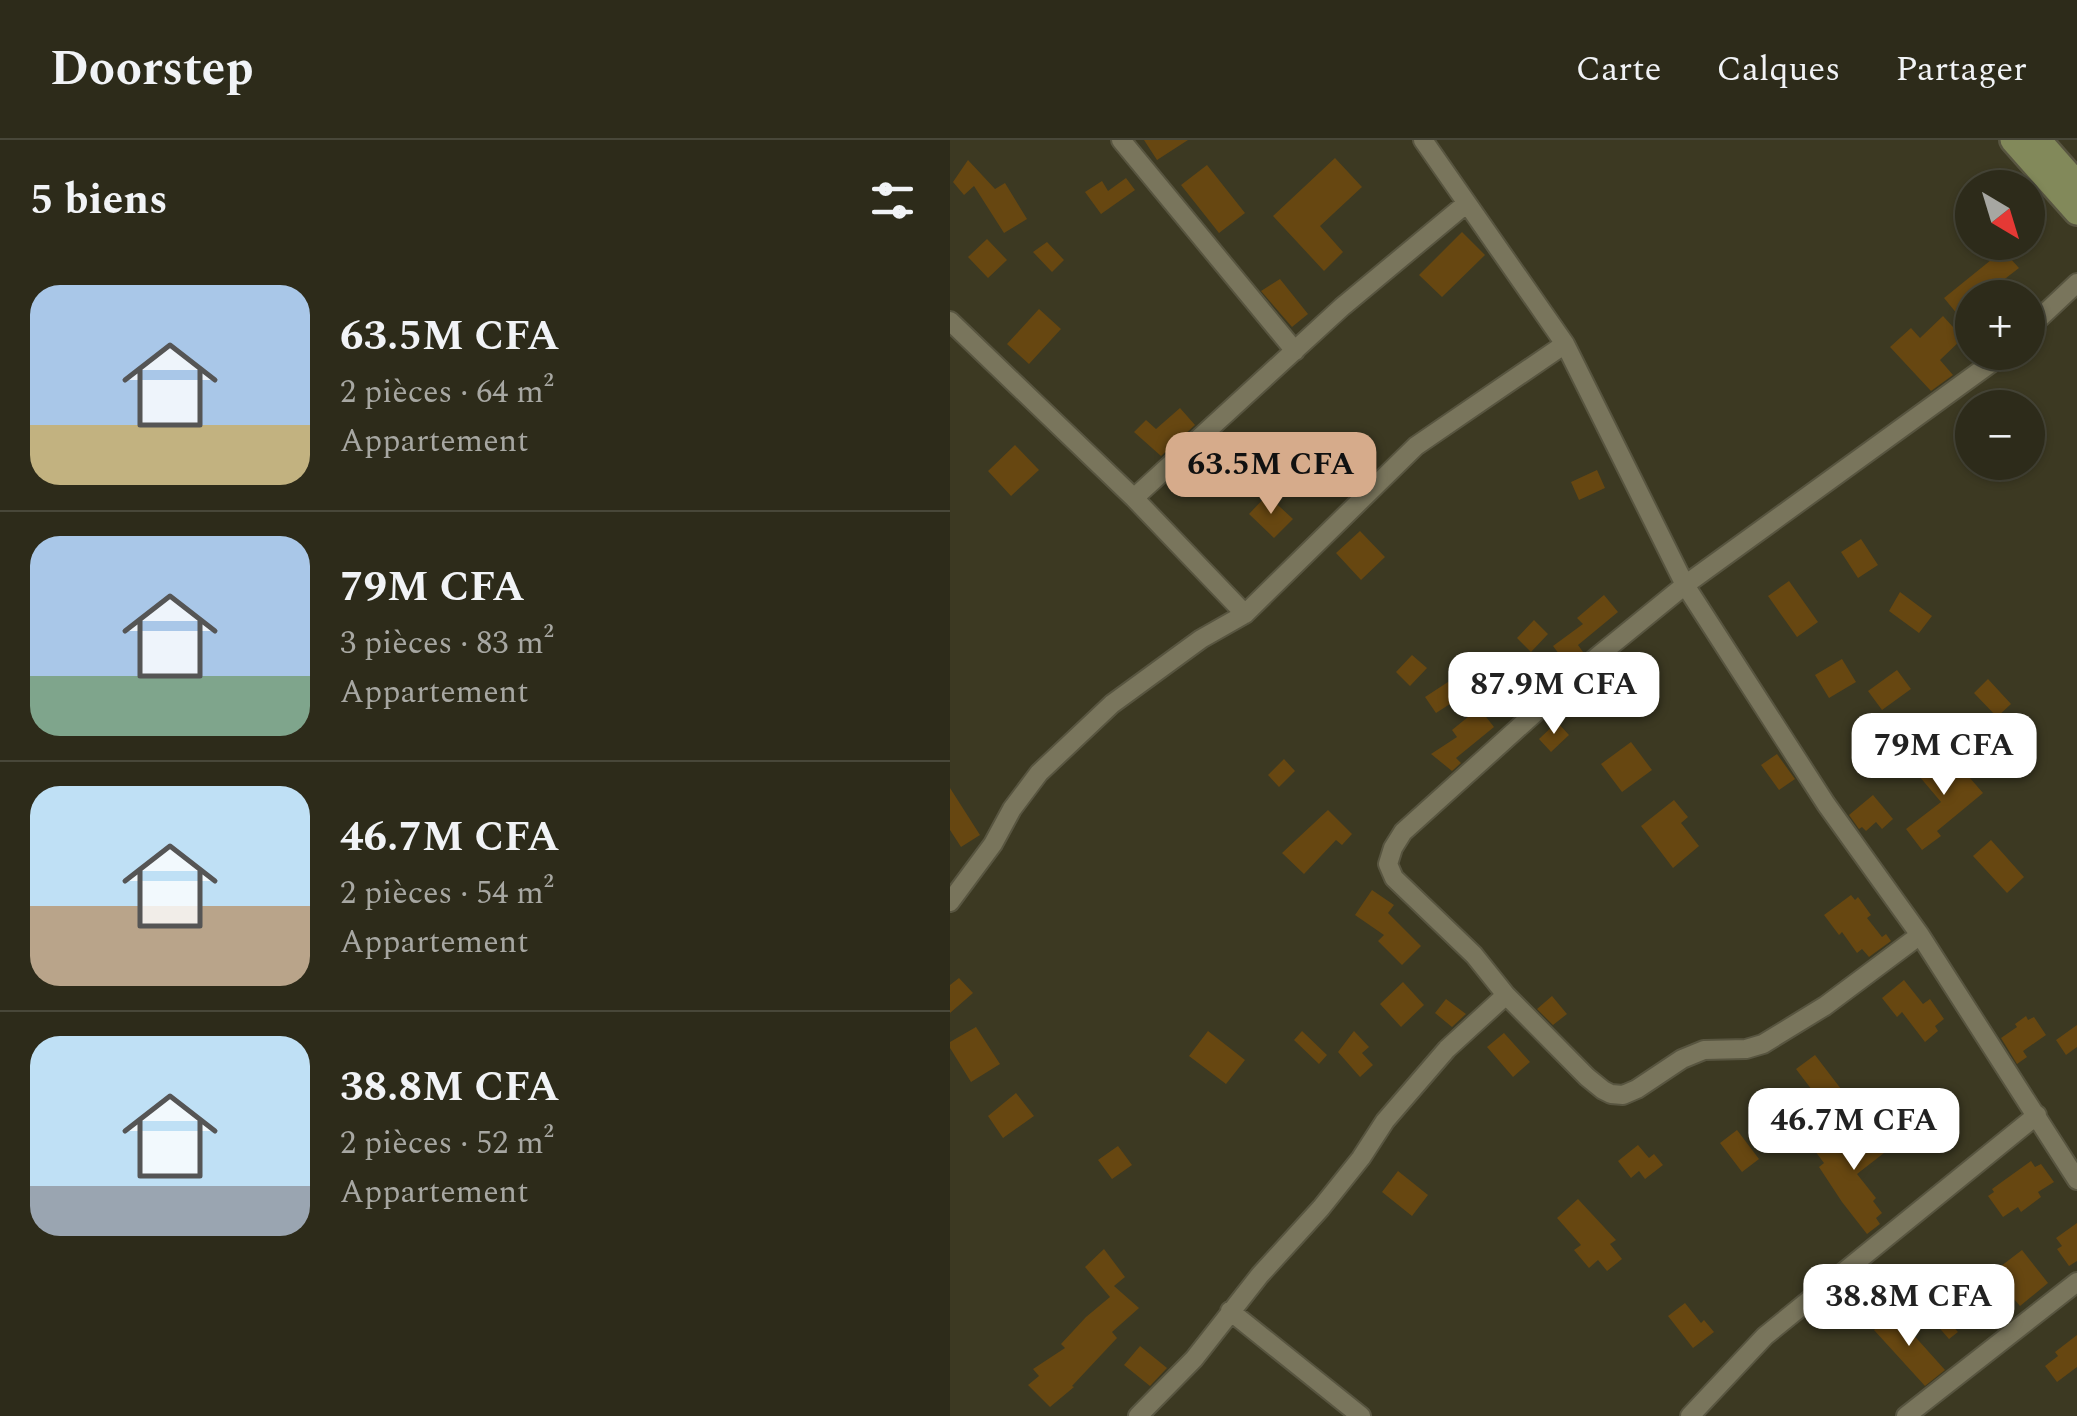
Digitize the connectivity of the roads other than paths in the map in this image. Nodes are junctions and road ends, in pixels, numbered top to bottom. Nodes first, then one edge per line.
1 (1121, 140) edge
2 (1423, 140) edge
3 (2012, 140) edge
4 (2038, 140) edge
5 (2077, 184) edge
6 (1467, 203) junction
7 (2077, 212) edge
8 (2077, 283) edge
9 (2045, 313) edge
10 (950, 320) edge
11 (1566, 344) junction
12 (1295, 351) junction
13 (1978, 370) edge
14 (1134, 498) junction
15 (1685, 585) junction
16 (1245, 614) junction
17 (950, 902) edge
18 (1920, 935) junction
19 (1506, 995) junction
20 (2036, 1115) junction
21 (2077, 1180) edge
22 (2077, 1282) edge
23 (1230, 1312) junction
24 (1138, 1416) edge
25 (1361, 1416) edge
26 (1690, 1416) edge
27 (1906, 1416) edge

1 - 12 street
2 - 6 street
3 - 7 street
4 - 5 street
6 - 11 street
6 - 12 street
8 - 9 street
10 - 14 street
11 - 15 street
11 - 16 street
12 - 14 street
13 - 15 street
14 - 16 street
15 - 18 street
15 - 19 street
16 - 17 street
18 - 19 street
18 - 20 street
19 - 23 street
20 - 21 street
20 - 26 street
22 - 27 street
23 - 24 street
23 - 25 street

